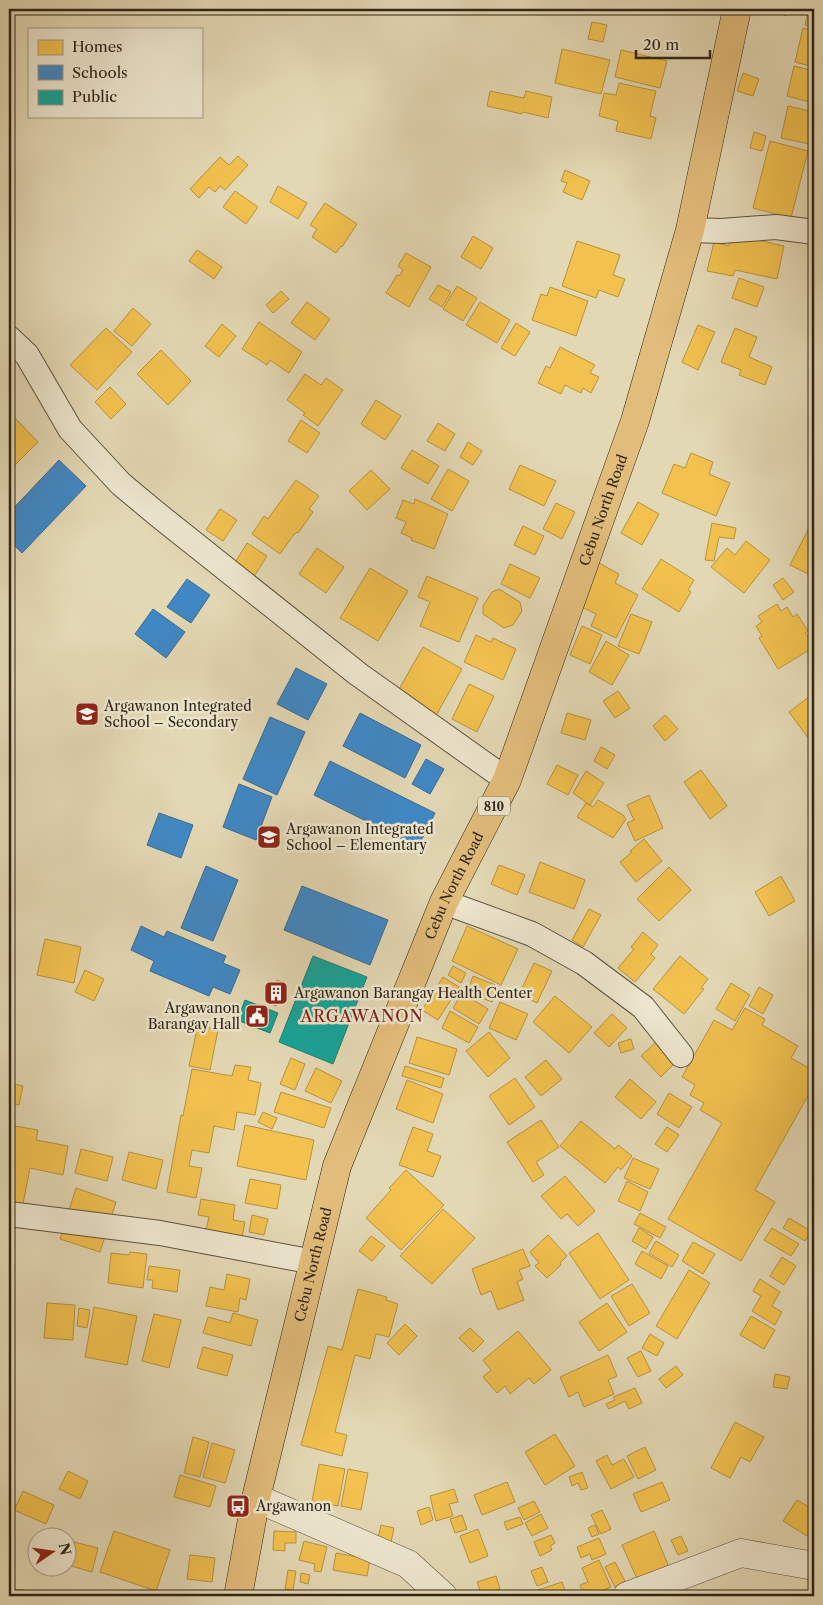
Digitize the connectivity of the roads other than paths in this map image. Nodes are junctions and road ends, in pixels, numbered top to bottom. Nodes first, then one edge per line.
1 (736, 9) edge
2 (690, 230) junction
3 (814, 232) edge
4 (9, 338) edge
5 (507, 780) junction
6 (444, 902) junction
7 (681, 1055) dead end
8 (9, 1214) edge
9 (314, 1262) junction
10 (256, 1498) junction
11 (814, 1566) edge
12 (238, 1596) edge
13 (443, 1596) edge
14 (627, 1596) edge

1 - 2 highway, Cebu North Road / 810
2 - 3 street
2 - 5 highway, Cebu North Road / 810
4 - 5 street
5 - 6 highway, Cebu North Road / 810
6 - 7 street
6 - 9 highway, Cebu North Road / 810
8 - 9 street
9 - 10 highway, Cebu North Road / 810
10 - 12 highway, Cebu North Road / 810
10 - 13 street
11 - 14 street

